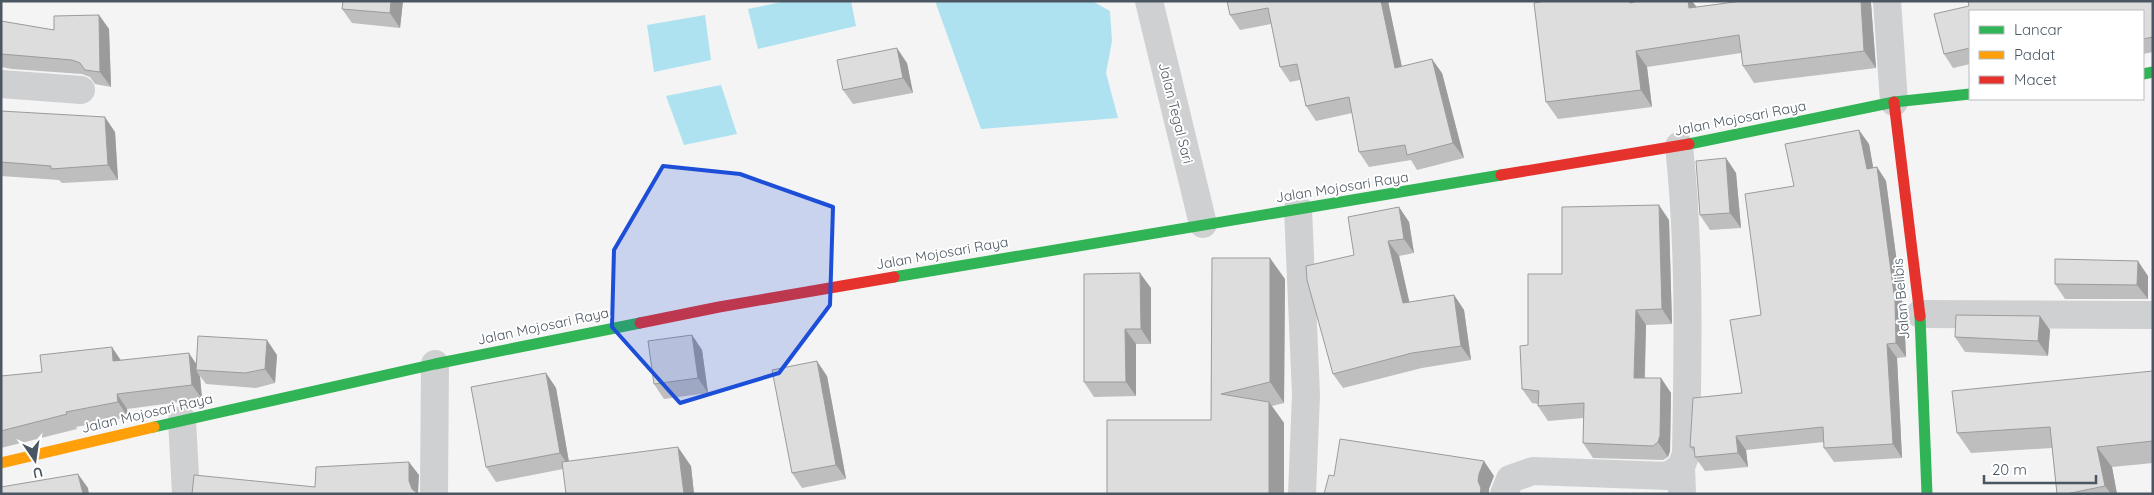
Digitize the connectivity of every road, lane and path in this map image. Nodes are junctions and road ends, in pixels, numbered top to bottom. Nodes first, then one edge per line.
1 (1149, 1) edge
2 (1887, 1) edge
3 (1, 84) edge
4 (81, 90) dead end
5 (1969, 94) edge
6 (1894, 102) junction
7 (1679, 146) junction
8 (1298, 209) junction
9 (1203, 224) junction
10 (1920, 314) junction
11 (2153, 314) edge
12 (435, 364) junction
13 (182, 420) junction
14 (1, 463) edge
15 (1682, 481) edge
16 (186, 494) edge
17 (434, 494) edge
18 (1302, 494) edge
19 (1504, 494) edge
20 (1927, 494) edge

1 - 9 street, Jalan Tegal Sari
2 - 6 street
3 - 4 street
5 - 6 street, Jalan Mojosari Raya
6 - 7 street, Jalan Mojosari Raya
6 - 10 street, Jalan Belibis
7 - 8 street, Jalan Mojosari Raya
7 - 15 street
8 - 9 street, Jalan Mojosari Raya
8 - 18 street
9 - 12 street, Jalan Mojosari Raya
10 - 11 street
10 - 20 street, Jalan Belibis
12 - 13 street, Jalan Mojosari Raya
12 - 17 street
13 - 14 street, Jalan Mojosari Raya
13 - 16 street
15 - 19 street

